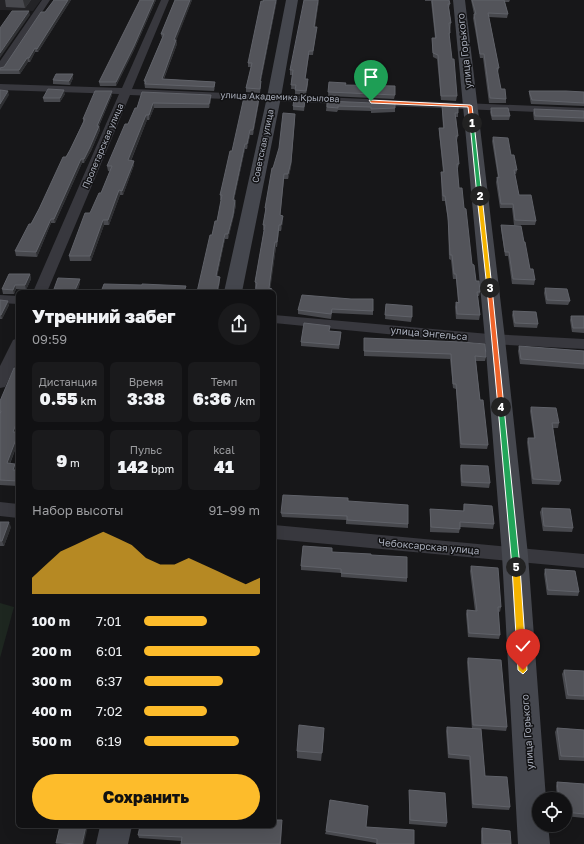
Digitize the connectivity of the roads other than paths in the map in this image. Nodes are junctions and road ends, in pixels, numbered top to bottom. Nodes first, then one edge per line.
1 (46, 0) edge
2 (165, 0) edge
3 (292, 0) edge
4 (458, 0) edge
5 (0, 68) edge
6 (0, 86) edge
7 (126, 92) junction
8 (274, 96) junction
9 (470, 106) junction
10 (584, 111) edge
11 (41, 290) edge
12 (233, 290) edge
13 (0, 299) edge
14 (16, 300) edge
15 (276, 318) edge
16 (495, 339) junction
17 (584, 344) edge
18 (16, 347) edge
19 (0, 383) edge
20 (0, 509) edge
21 (16, 511) edge
22 (276, 532) edge
23 (515, 555) junction
24 (584, 561) edge
25 (116, 828) edge
26 (112, 844) edge
27 (534, 844) edge

1 - 5 street
2 - 7 street, Пролетарская улица
3 - 8 street, Советская улица
4 - 9 street, улица Горького
6 - 7 street, улица Академика Крылова
7 - 8 street, улица Академика Крылова
7 - 11 street, Пролетарская улица
8 - 9 street, улица Академика Крылова
8 - 12 street, Советская улица
9 - 10 street, улица Академика Крылова
9 - 16 street, улица Горького
13 - 14 street
15 - 16 street, улица Энгельса
16 - 17 street, улица Энгельса
16 - 23 street, улица Горького
18 - 19 street
20 - 21 street
22 - 23 street, Чебоксарская улица
23 - 24 street, Чебоксарская улица
23 - 27 street, улица Горького
25 - 26 street

